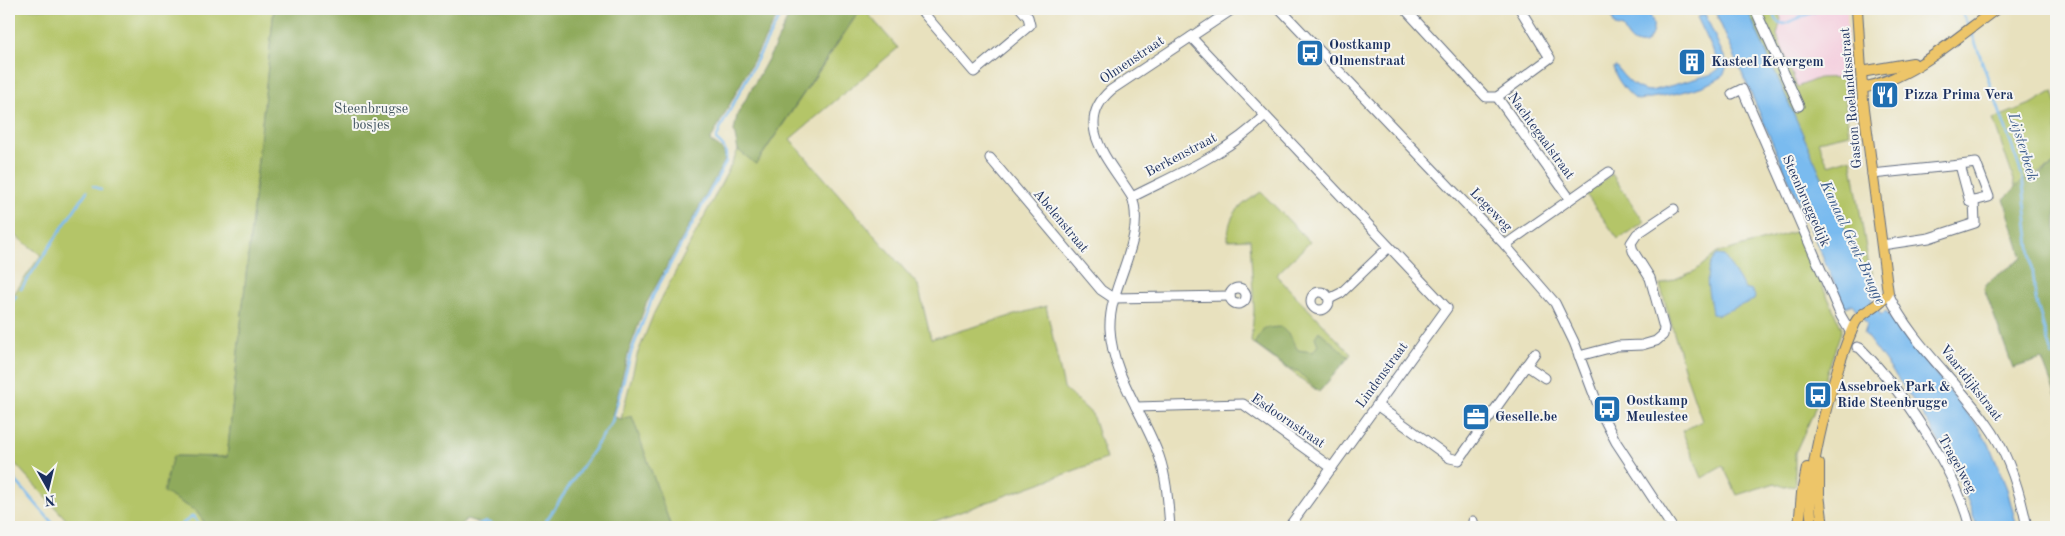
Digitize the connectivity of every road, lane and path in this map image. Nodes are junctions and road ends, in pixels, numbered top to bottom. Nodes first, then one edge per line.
1 (920, 9) edge
2 (1021, 9) edge
3 (1233, 9) edge
4 (1280, 9) edge
5 (1405, 9) edge
6 (1520, 9) edge
7 (1756, 9) edge
8 (1857, 9) edge
9 (1996, 9) edge
10 (1191, 37) junction
11 (1928, 58) junction
12 (1861, 72) junction
13 (1862, 88) junction
14 (1732, 94) dead end
15 (1497, 97) junction
16 (1799, 106) dead end
17 (1265, 116) junction
18 (990, 158) dead end
19 (1960, 165) junction
20 (1609, 172) dead end
21 (1873, 179) junction
22 (1132, 197) junction
23 (1570, 199) junction
24 (1974, 201) junction
25 (1674, 209) dead end
26 (1882, 244) junction
27 (1505, 245) junction
28 (1389, 247) junction
29 (1888, 293) junction
30 (1230, 296) dead end
31 (1114, 298) junction
32 (1329, 299) dead end
33 (1851, 333) junction
34 (1857, 347) dead end
35 (1535, 353) dead end
36 (1579, 356) junction
37 (1526, 366) junction
38 (1544, 378) dead end
39 (1378, 406) junction
40 (1136, 407) junction
41 (1823, 423) junction
42 (1332, 468) junction
43 (1170, 527) edge
44 (1289, 527) edge
45 (1672, 527) edge
46 (1799, 527) edge
47 (1803, 527) edge
48 (1808, 527) edge
49 (1813, 527) edge
50 (1824, 527) edge
51 (1970, 527) edge
52 (2027, 527) edge

1 - 2 street
3 - 10 street, Olmenstraat
4 - 27 street, Legeweg
5 - 15 street, Nachtegaalstraat
6 - 15 street
7 - 16 street
8 - 12 main road, Gaston Roelandtsstraat
9 - 11 main road
10 - 17 street, Lindenstraat
10 - 22 street, Olmenstraat
11 - 12 main road
11 - 13 main road
12 - 13 main road, Gaston Roelandtsstraat
13 - 21 main road, Gaston Roelandtsstraat
14 - 33 street, Steenbruggedijk
15 - 23 street, Nachtegaalstraat
17 - 22 street, Berkenstraat
17 - 28 street, Lindenstraat
18 - 31 street, Abelenstraat
19 - 21 street
19 - 24 street
19 - 24 street
20 - 23 street
21 - 26 main road, Gaston Roelandtsstraat
22 - 31 street, Olmenstraat
23 - 27 street
24 - 26 street
25 - 36 street
26 - 29 main road, Gaston Roelandtsstraat
27 - 36 street, Legeweg
28 - 32 street
28 - 39 street, Lindenstraat
29 - 33 main road
29 - 52 street, Vaartdijkstraat
30 - 31 street
31 - 40 street, Olmenstraat
33 - 41 main road
34 - 51 street, Tragelweg
35 - 37 street
36 - 45 street, Legeweg
37 - 38 street
37 - 39 street
39 - 42 street, Lindenstraat
40 - 42 street, Esdoornstraat
40 - 43 street, Olmenstraat
41 - 46 main road
41 - 49 main road
41 - 50 main road
42 - 44 street, Lindenstraat
47 - 48 main road

